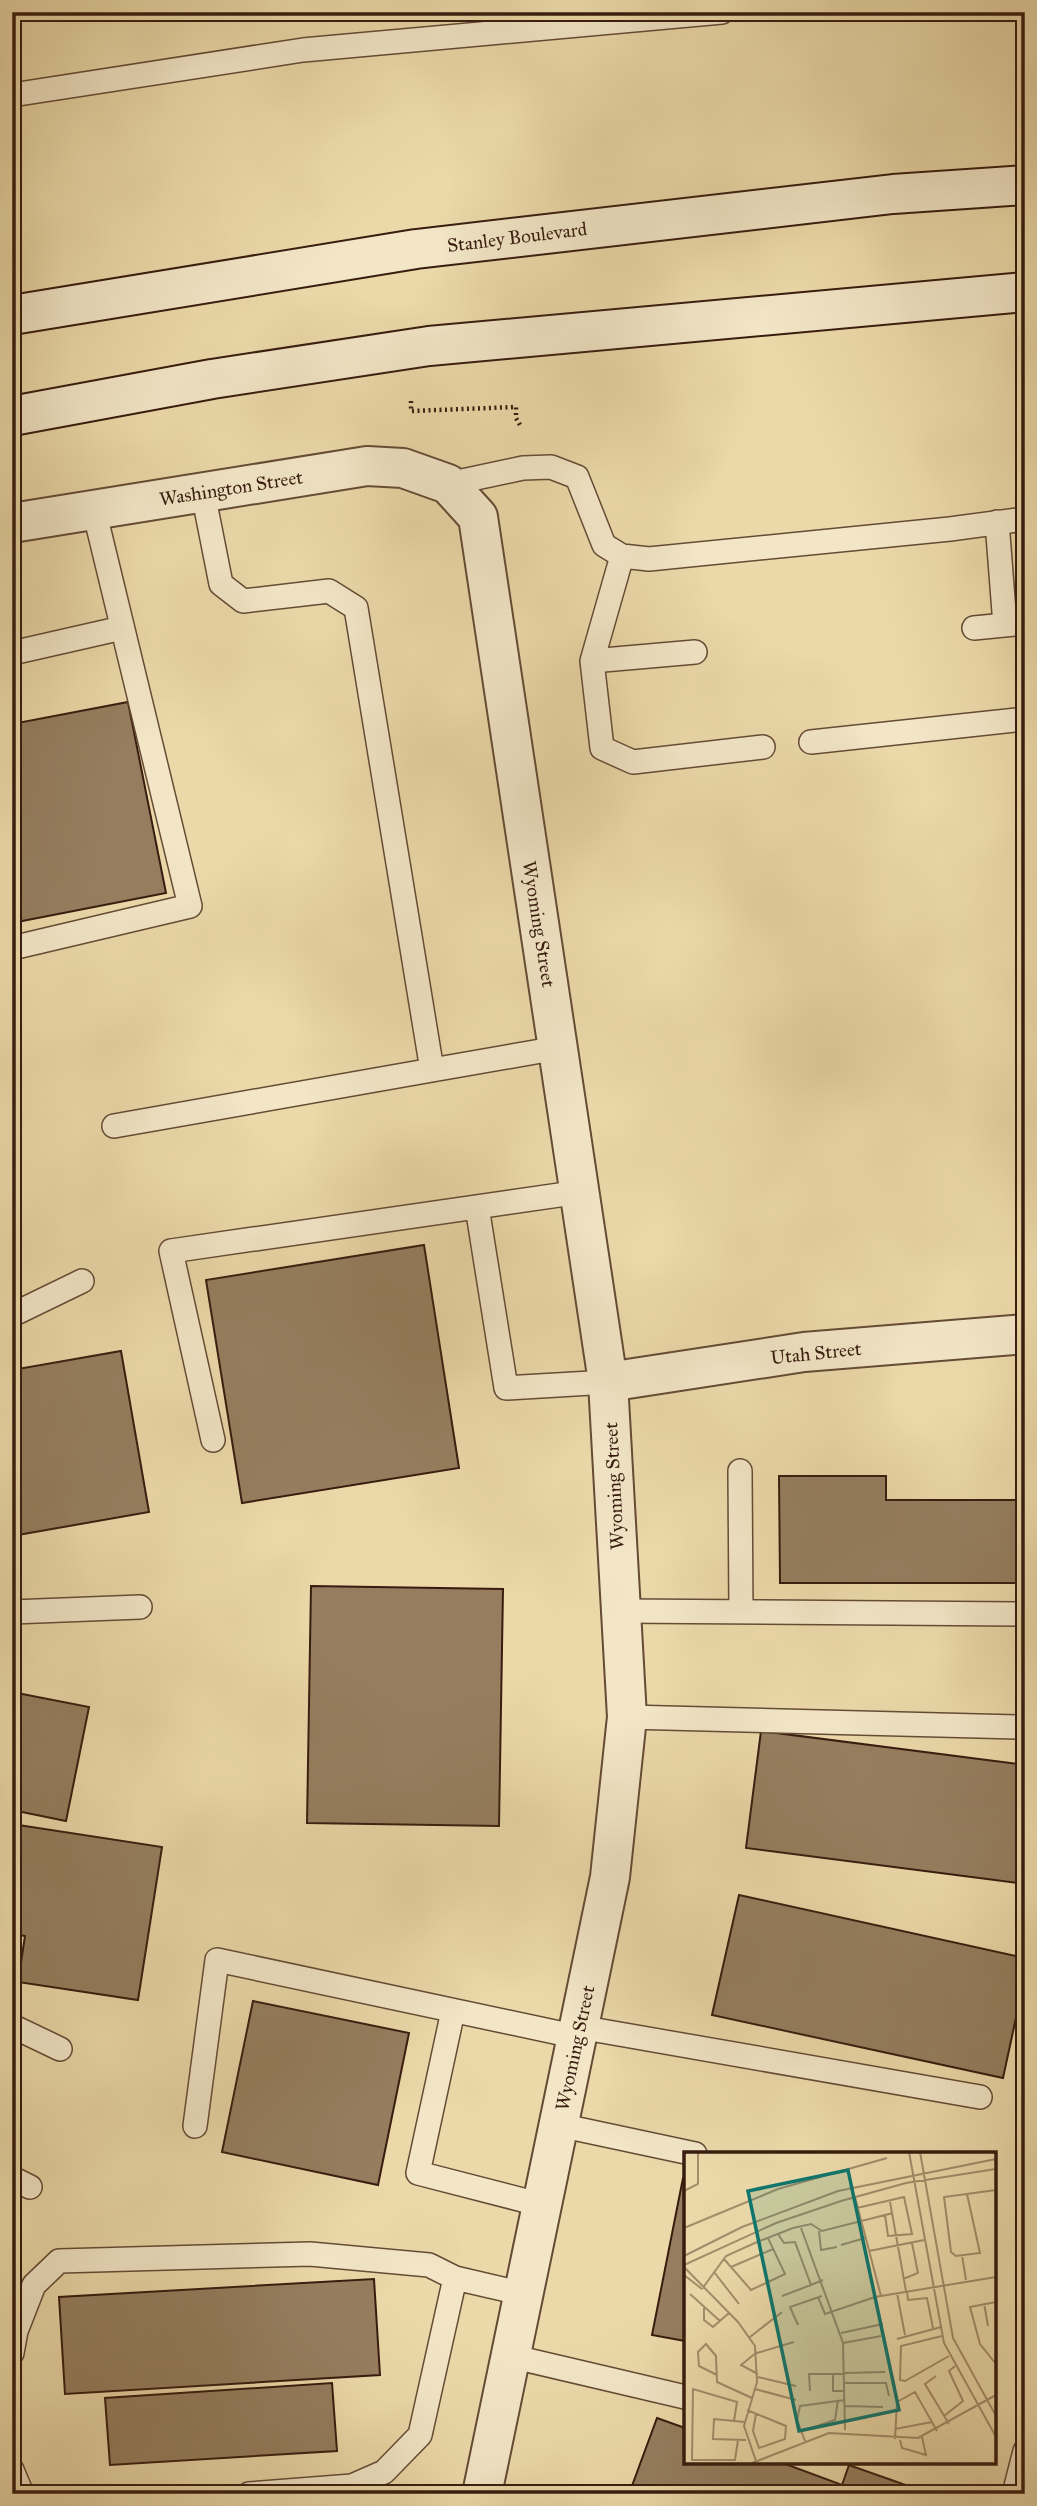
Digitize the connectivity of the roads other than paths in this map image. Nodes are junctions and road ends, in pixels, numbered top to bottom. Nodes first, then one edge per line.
1 (722, 12) edge
2 (12, 95) edge
3 (1025, 184) edge
4 (1025, 292) edge
5 (12, 316) edge
6 (12, 416) edge
7 (448, 484) junction
8 (203, 493) junction
9 (94, 510) junction
10 (1025, 519) edge
11 (998, 522) junction
12 (12, 523) edge
13 (622, 556) junction
14 (1015, 624) edge
15 (122, 628) junction
16 (974, 628) dead end
17 (695, 652) dead end
18 (12, 653) edge
19 (592, 661) junction
20 (1025, 719) edge
21 (811, 742) dead end
22 (763, 747) dead end
23 (12, 948) edge
24 (558, 1048) junction
25 (432, 1070) junction
26 (114, 1126) dead end
27 (580, 1192) junction
28 (477, 1207) junction
29 (82, 1281) dead end
30 (12, 1315) edge
31 (1025, 1334) edge
32 (608, 1382) junction
33 (213, 1440) dead end
34 (740, 1471) dead end
35 (140, 1606) dead end
36 (621, 1611) junction
37 (12, 1612) edge
38 (741, 1612) junction
39 (1025, 1614) edge
40 (627, 1717) junction
41 (1020, 1727) dead end
42 (453, 2011) junction
43 (12, 2026) edge
44 (578, 2032) junction
45 (60, 2049) dead end
46 (980, 2097) dead end
47 (559, 2125) junction
48 (195, 2126) dead end
49 (686, 2152) edge
50 (542, 2205) junction
51 (455, 2278) junction
52 (524, 2294) junction
53 (12, 2353) edge
54 (510, 2356) junction
55 (684, 2397) edge
56 (1025, 2451) edge
57 (12, 2470) edge
58 (22, 2494) edge
59 (248, 2494) edge
60 (482, 2494) edge
61 (1014, 2494) edge

1 - 2 lane
3 - 5 street, Stanley Boulevard
4 - 6 street
7 - 8 street, Washington Street
7 - 13 lane
7 - 24 street, Wyoming Street
8 - 9 street, Washington Street
8 - 25 lane
9 - 12 street, Washington Street
9 - 15 lane
10 - 11 lane
11 - 13 lane
11 - 14 lane
13 - 19 lane
14 - 16 lane
15 - 18 lane
15 - 23 lane
17 - 19 lane
19 - 22 lane
20 - 21 lane
24 - 25 lane
24 - 27 street, Wyoming Street
25 - 26 lane
27 - 28 lane
27 - 32 street, Wyoming Street
28 - 32 lane
28 - 33 lane
29 - 30 lane
31 - 32 street, Utah Street
32 - 36 street, Wyoming Street
34 - 38 lane
35 - 37 lane
36 - 38 lane
36 - 40 street, Wyoming Street
38 - 39 lane
40 - 41 lane
40 - 44 street, Wyoming Street
42 - 44 lane
42 - 48 lane
42 - 50 lane
43 - 45 lane
44 - 46 lane
44 - 47 street, Wyoming Street
47 - 49 lane
47 - 50 street, Wyoming Street
50 - 52 street, Wyoming Street
51 - 52 lane
51 - 53 lane
51 - 59 lane
52 - 54 street, Wyoming Street
54 - 55 lane
54 - 60 street, Wyoming Street
56 - 61 lane
57 - 58 lane

